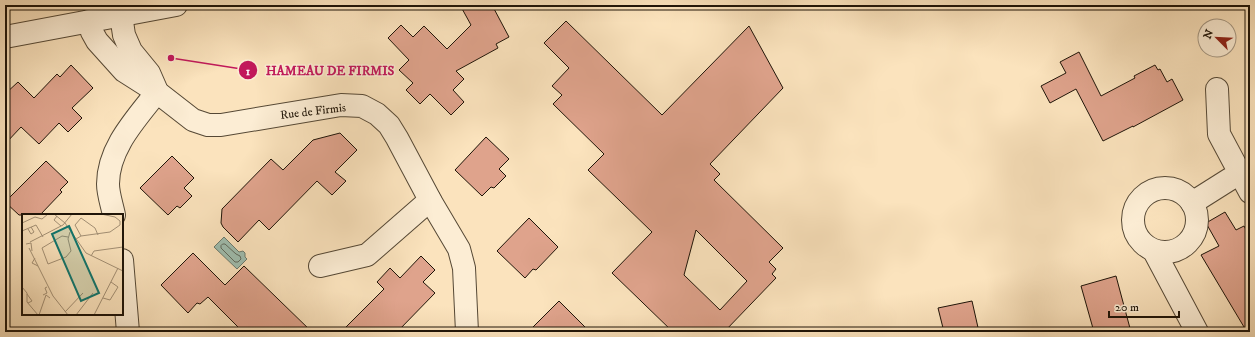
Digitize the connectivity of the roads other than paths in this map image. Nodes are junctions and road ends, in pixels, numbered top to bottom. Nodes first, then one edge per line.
1 (176, 5) edge
2 (121, 15) junction
3 (89, 21) junction
4 (5, 37) edge
5 (1217, 89) dead end
6 (157, 92) junction
7 (1230, 179) dead end
8 (1250, 192) edge
9 (430, 200) junction
10 (1192, 202) junction
11 (114, 214) edge
12 (1154, 251) junction
13 (320, 266) dead end
14 (123, 272) edge
15 (128, 332) edge
16 (467, 332) edge
17 (1197, 332) edge

1 - 2 street
2 - 3 street
2 - 6 street, Rue de Firmis
3 - 4 street
3 - 6 street, Rue de Firmis
5 - 8 street
6 - 9 street, Rue de Firmis
6 - 11 street
7 - 10 street
9 - 13 street
9 - 16 street, Rue de Firmis
10 - 12 street
10 - 12 street
12 - 17 street
14 - 15 street

